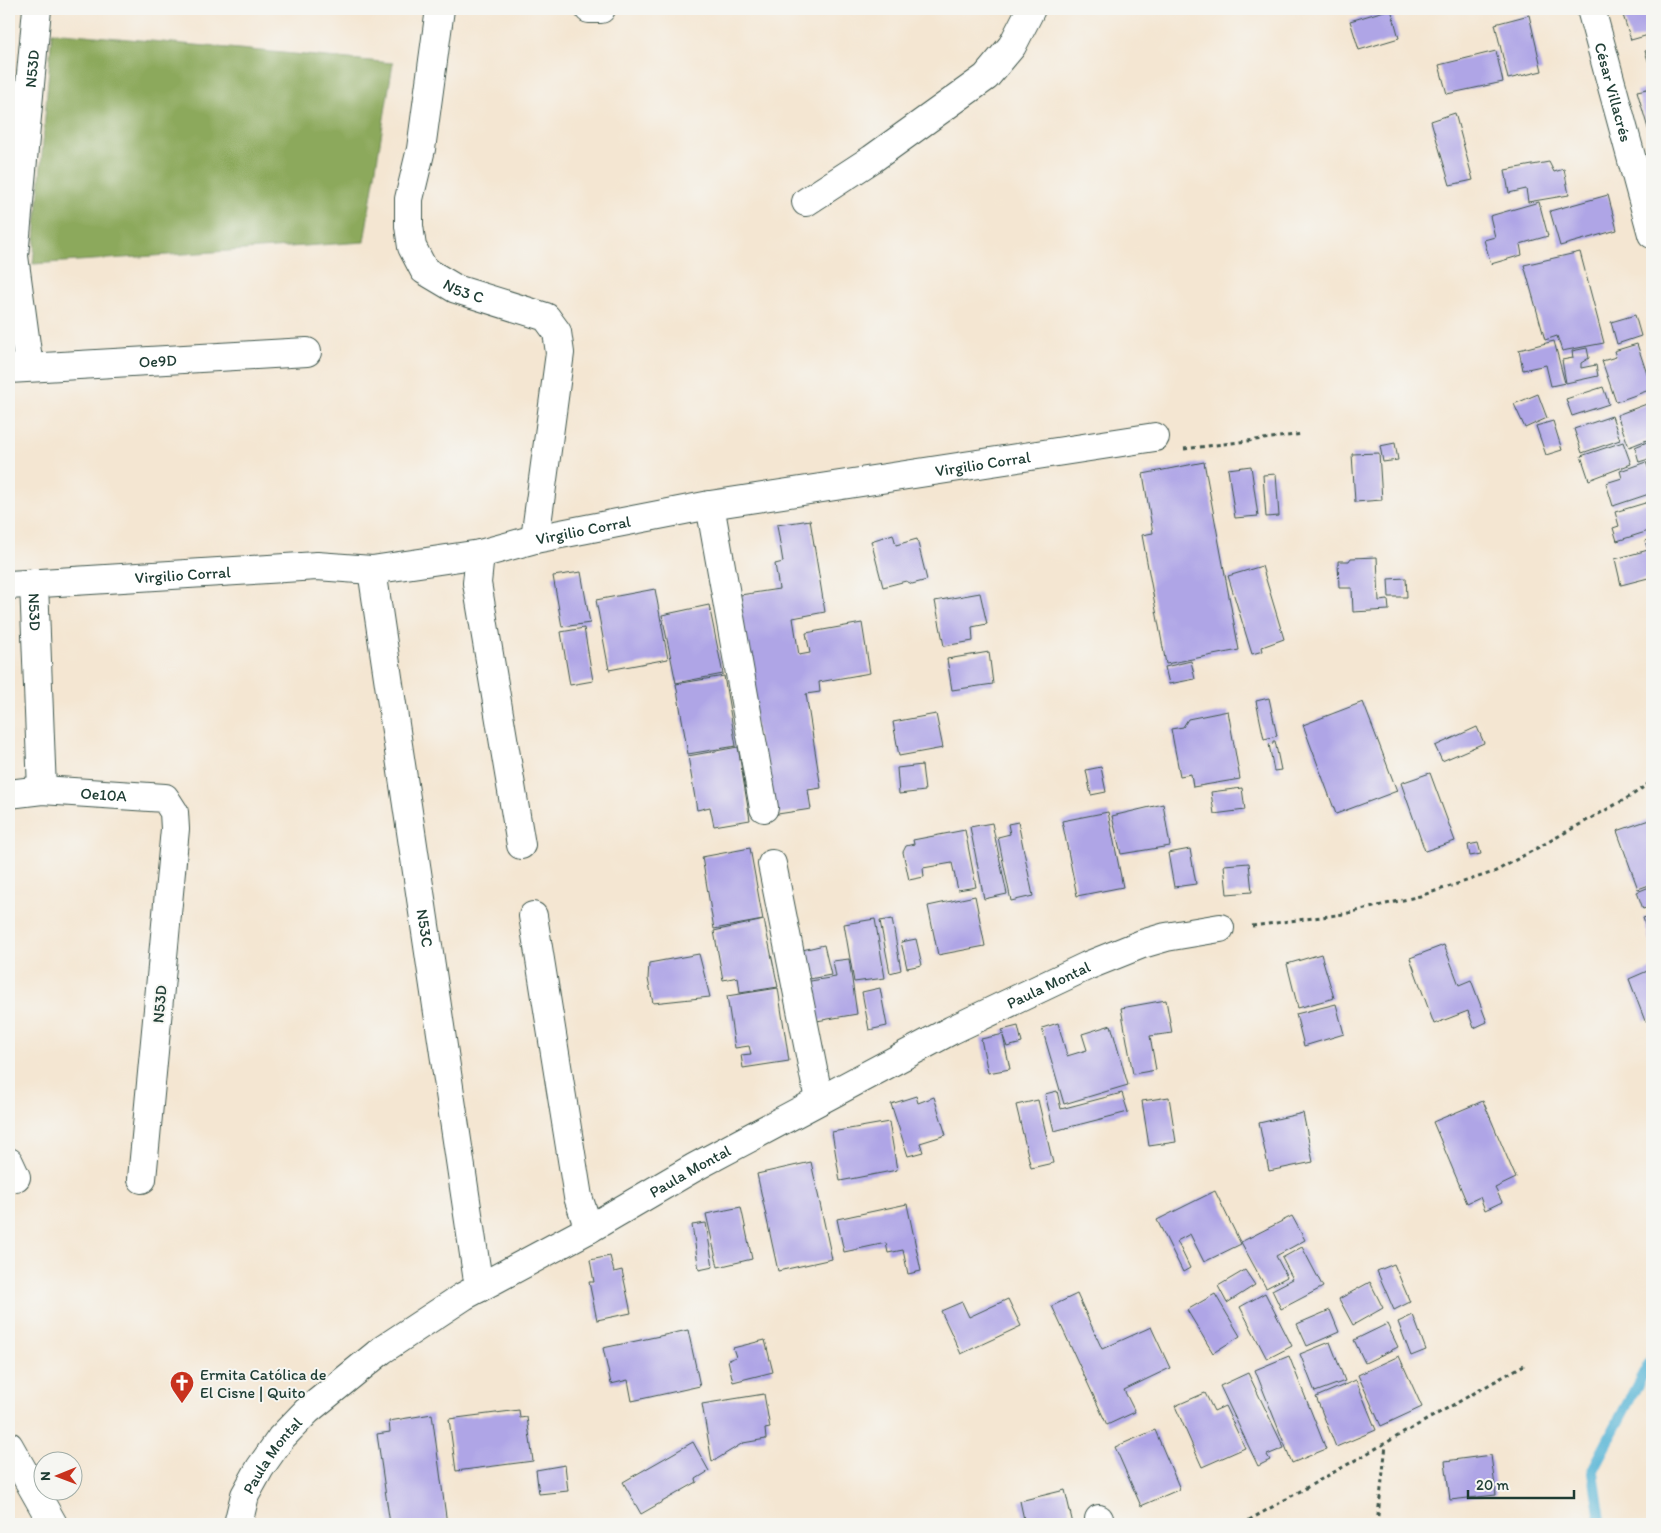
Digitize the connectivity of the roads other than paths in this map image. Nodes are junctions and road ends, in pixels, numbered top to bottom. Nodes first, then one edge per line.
1 (37, 9) edge
2 (440, 9) edge
3 (589, 9) edge
4 (601, 9) edge
5 (1031, 9) edge
6 (1591, 9) edge
7 (16, 158) edge
8 (806, 202) dead end
9 (1652, 234) edge
10 (307, 352) dead end
11 (19, 368) edge
12 (1155, 437) road end
13 (710, 505) junction
14 (535, 539) junction
15 (480, 554) junction
16 (372, 570) junction
17 (22, 584) edge
18 (42, 790) junction
19 (9, 794) edge
20 (764, 808) dead end
21 (175, 829) joint
22 (521, 845) dead end
23 (772, 864) dead end
24 (533, 916) dead end
25 (1220, 928) road end
26 (819, 1100) junction
27 (142, 1179) dead end
28 (589, 1229) junction
29 (479, 1288) junction
30 (9, 1446) edge
31 (53, 1524) edge
32 (238, 1524) edge

1 - 7 street, N53D
2 - 14 street, N53 C
3 - 4 street
5 - 8 street
6 - 9 street, César Villacrés
7 - 11 street, N53D
10 - 11 street, Oe9D
12 - 13 street, Virgilio Corral
13 - 14 street, Virgilio Corral
13 - 20 street
14 - 15 street, Virgilio Corral
15 - 16 street, Virgilio Corral
15 - 22 street
16 - 17 street, Virgilio Corral
16 - 29 street, N53C
17 - 18 street, N53D
18 - 19 street, Oe10A
18 - 21 street, Oe10A
21 - 27 street, N53D
23 - 26 street
24 - 28 street
25 - 26 street, Paula Montal
26 - 28 street, Paula Montal
28 - 29 street, Paula Montal
29 - 32 street, Paula Montal
30 - 31 street

